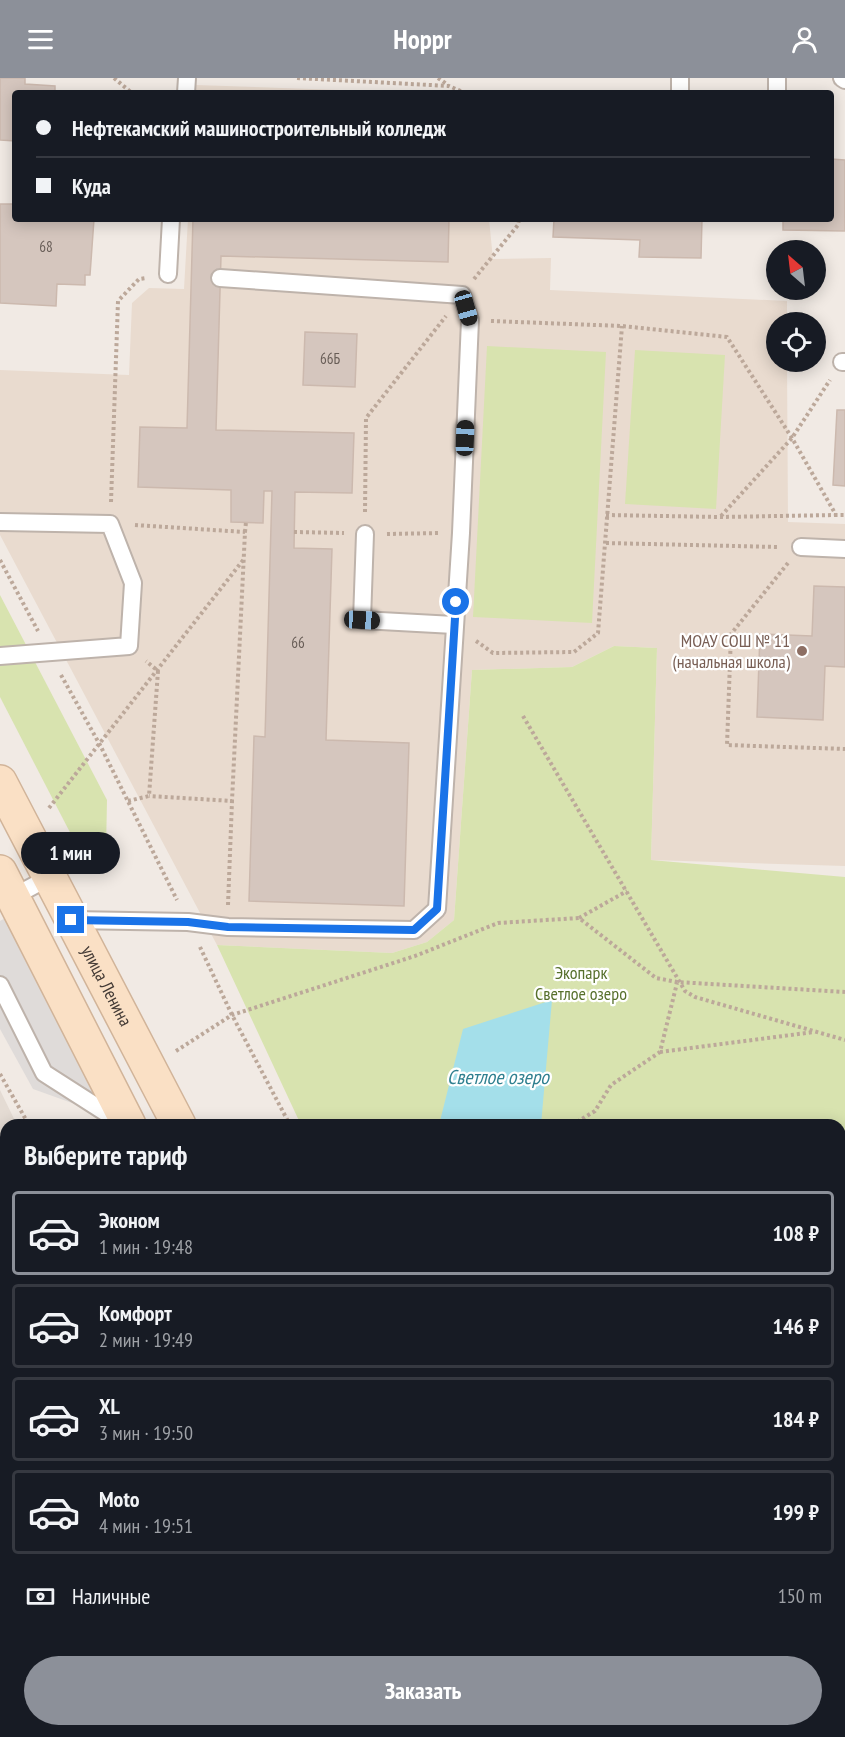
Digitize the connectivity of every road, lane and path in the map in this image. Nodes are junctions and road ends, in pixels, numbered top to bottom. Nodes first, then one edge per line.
1 (114, 78) edge
2 (297, 78) edge
3 (438, 78) edge
4 (449, 86) junction
5 (128, 90) edge
6 (458, 90) edge
7 (171, 222) edge
8 (518, 222) edge
9 (168, 274) joint
10 (477, 275) dead end
11 (220, 278) dead end
12 (462, 295) junction
13 (470, 320) junction
14 (622, 326) junction
15 (844, 362) edge
16 (792, 438) junction
17 (836, 514) junction
18 (606, 515) junction
19 (845, 515) edge
20 (720, 517) junction
21 (0, 522) edge
22 (246, 522) dead end
23 (110, 524) junction
24 (245, 532) junction
25 (364, 534) joint
26 (606, 543) junction
27 (801, 547) junction
28 (845, 549) edge
29 (245, 559) junction
30 (0, 560) edge
31 (454, 625) junction
32 (129, 646) junction
33 (49, 652) junction
34 (0, 656) edge
35 (158, 671) junction
36 (523, 716) dead end
37 (100, 746) junction
38 (845, 749) edge
39 (0, 782) edge
40 (149, 796) junction
41 (128, 801) junction
42 (232, 801) junction
43 (27, 836) junction
44 (48, 878) junction
45 (4, 891) edge
46 (627, 891) junction
47 (579, 918) junction
48 (71, 920) junction
49 (188, 922) junction
50 (228, 927) junction
51 (677, 982) junction
52 (0, 985) edge
53 (845, 992) edge
54 (232, 1015) junction
55 (815, 1032) junction
56 (845, 1040) edge
57 (660, 1052) junction
58 (151, 1069) junction
59 (0, 1074) edge
60 (26, 1119) edge
61 (116, 1119) edge
62 (126, 1119) edge
63 (176, 1119) edge
64 (287, 1119) edge
65 (582, 1119) edge

1 - 5 path
2 - 4 path
3 - 4 path
4 - 6 path
7 - 9 lane
8 - 10 path
9 - 23 path
11 - 12 lane
12 - 13 lane
12 - 25 path
13 - 14 path
13 - 31 lane
14 - 16 path
14 - 18 path
15 - 16 path
16 - 17 path
16 - 20 path
17 - 19 path
17 - 20 path
18 - 20 path
18 - 26 path
21 - 23 lane
22 - 24 path
23 - 24 path
23 - 32 lane
24 - 29 path
25 - 31 lane
26 - 27 path
26 - 31 path
27 - 28 lane
27 - 38 path
29 - 35 path
29 - 42 path
30 - 33 path
31 - 50 lane
32 - 33 lane
32 - 35 path
33 - 34 lane
33 - 37 path
35 - 37 path
35 - 40 path
36 - 46 path
37 - 41 path
37 - 43 path
39 - 43 main road, улица Ленина
40 - 41 path
40 - 42 path
41 - 49 path
42 - 50 path
43 - 44 main road, улица Ленина
44 - 45 lane
44 - 48 main road, улица Ленина
45 - 62 main road
46 - 47 path
46 - 51 path
47 - 51 path
47 - 54 path
48 - 49 lane
48 - 58 main road, улица Ленина
49 - 50 lane
49 - 54 path
51 - 53 path
51 - 55 path
51 - 57 path
52 - 61 lane
54 - 58 path
54 - 64 path
55 - 56 path
55 - 57 path
57 - 65 path
58 - 63 main road, улица Ленина
59 - 60 path

